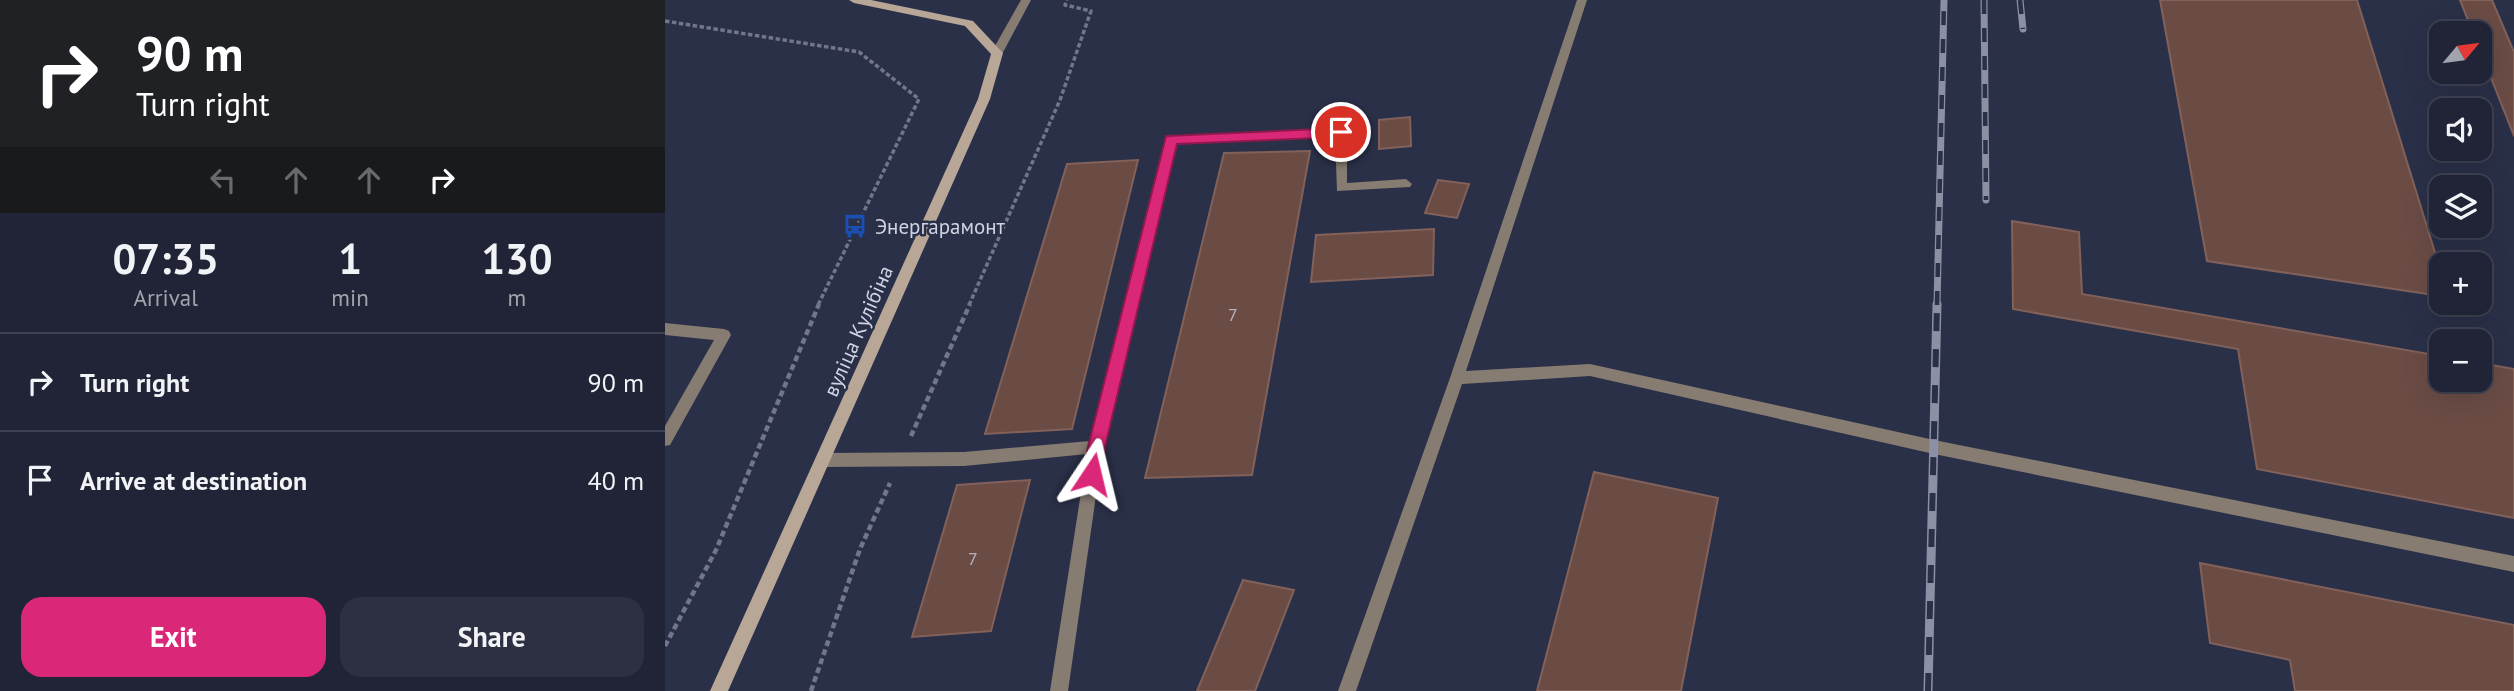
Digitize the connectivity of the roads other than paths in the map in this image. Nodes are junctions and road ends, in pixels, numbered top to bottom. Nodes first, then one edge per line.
1 (854, 0) edge
2 (1026, 0) edge
3 (1582, 0) edge
4 (996, 53) junction
5 (1406, 184) dead end
6 (665, 329) edge
7 (1457, 378) junction
8 (665, 440) edge
9 (1096, 447) junction
10 (823, 460) junction
11 (2514, 565) edge
12 (719, 691) edge
13 (1059, 691) edge
14 (1347, 691) edge

1 - 4 main road
2 - 4 lane
3 - 7 lane
4 - 10 main road, вуліца Кулібіна
5 - 9 lane
6 - 8 lane
7 - 11 lane
7 - 14 lane
9 - 10 lane
9 - 13 lane
10 - 12 main road, вуліца Кулібіна

